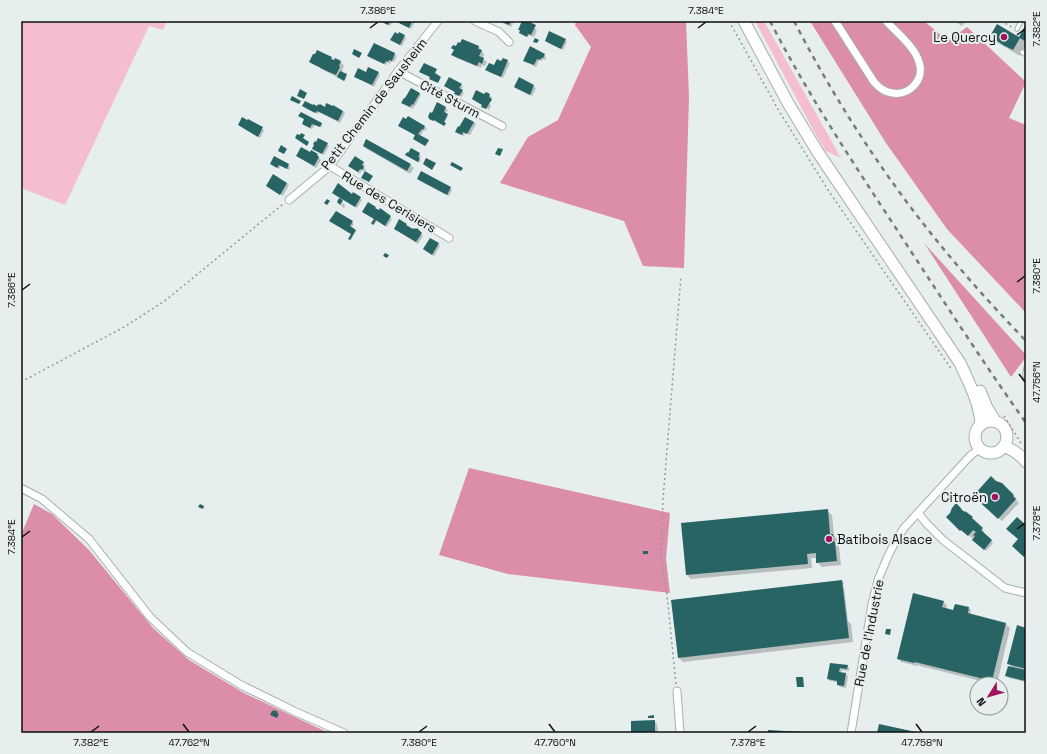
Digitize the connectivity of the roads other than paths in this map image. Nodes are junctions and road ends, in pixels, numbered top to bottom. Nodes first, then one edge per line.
1 (438, 21) edge
2 (475, 21) edge
3 (744, 21) edge
4 (835, 21) edge
5 (886, 21) edge
6 (1021, 21) edge
7 (1017, 29) road end
8 (509, 42) dead end
9 (1022, 52) dead end
10 (1026, 55) edge
11 (398, 71) junction
12 (502, 126) dead end
13 (330, 166) junction
14 (289, 200) road end
15 (449, 238) dead end
16 (960, 364) junction
17 (1026, 368) edge
18 (1026, 378) edge
19 (995, 421) junction
20 (981, 425) junction
21 (1004, 446) junction
22 (980, 448) junction
23 (1026, 462) edge
24 (21, 488) edge
25 (918, 513) junction
26 (1026, 593) edge
27 (677, 692) road end
28 (344, 733) edge
29 (680, 733) edge
30 (851, 733) edge

1 - 11 street, Petit Chemin de Sausheim
2 - 8 street
3 - 16 main road
4 - 5 street
6 - 7 lane
9 - 10 lane
11 - 12 street, Cité Sturm
11 - 13 street, Petit Chemin de Sausheim
13 - 14 street, Petit Chemin de Sausheim
13 - 15 street, Rue des Cerisiers
16 - 19 main road
16 - 20 main road
17 - 18 lane
19 - 20 main road
19 - 21 main road
20 - 22 main road
21 - 22 main road
21 - 23 main road
22 - 25 street, Rue de l'Industrie
24 - 28 street
25 - 26 street
25 - 30 street, Rue de l'Industrie
27 - 29 street

